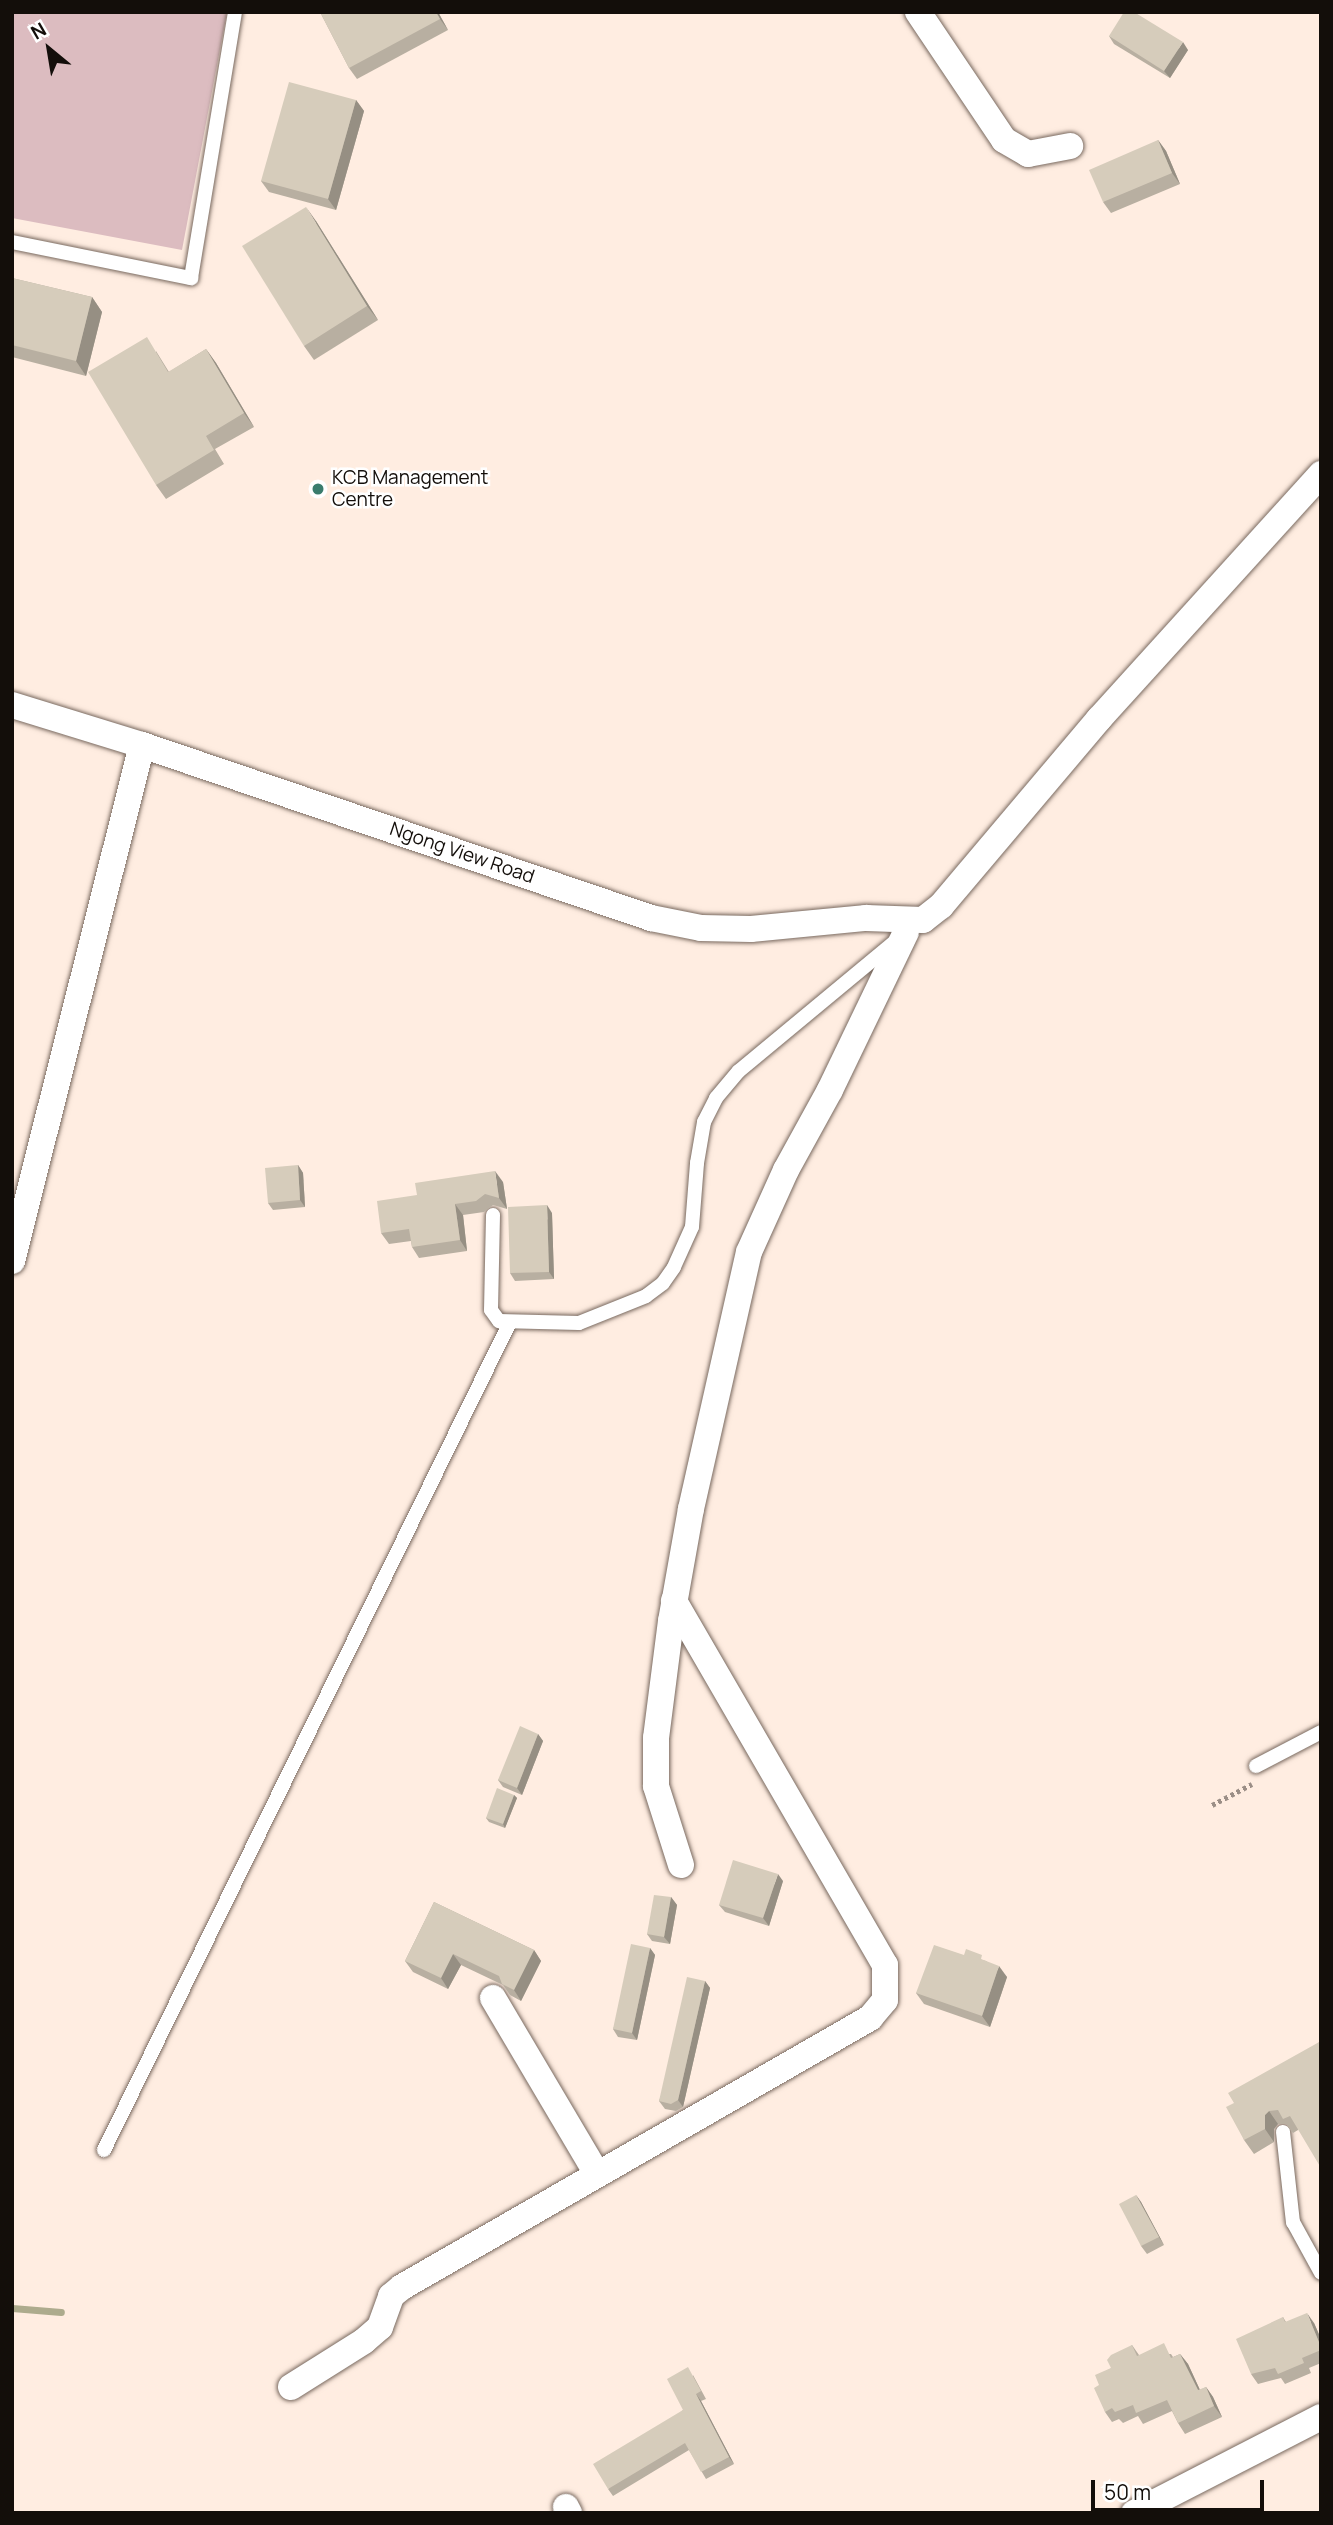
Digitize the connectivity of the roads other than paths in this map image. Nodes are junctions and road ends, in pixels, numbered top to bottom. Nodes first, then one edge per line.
1 (235, 12) edge
2 (918, 12) edge
3 (1070, 146) dead end
4 (12, 242) edge
5 (1321, 474) edge
6 (12, 705) edge
7 (142, 744) junction
8 (915, 926) junction
9 (492, 1214) edge
10 (12, 1261) edge
11 (509, 1324) junction
12 (674, 1601) junction
13 (1321, 1732) edge
14 (1256, 1766) dead end
15 (681, 1865) dead end
16 (493, 1998) dead end
17 (1283, 2132) edge
18 (104, 2150) dead end
19 (597, 2174) junction
20 (1321, 2273) edge
21 (291, 2387) dead end
22 (1321, 2417) edge
23 (1134, 2513) edge

1 - 4 lane
2 - 3 street
5 - 8 street
6 - 7 street, Ngong View Road
7 - 8 street, Ngong View Road
7 - 10 street
8 - 11 lane
8 - 12 street
9 - 11 lane
11 - 18 lane
12 - 15 street
12 - 19 street
13 - 14 lane
16 - 19 street
17 - 20 lane
19 - 21 street
22 - 23 street

